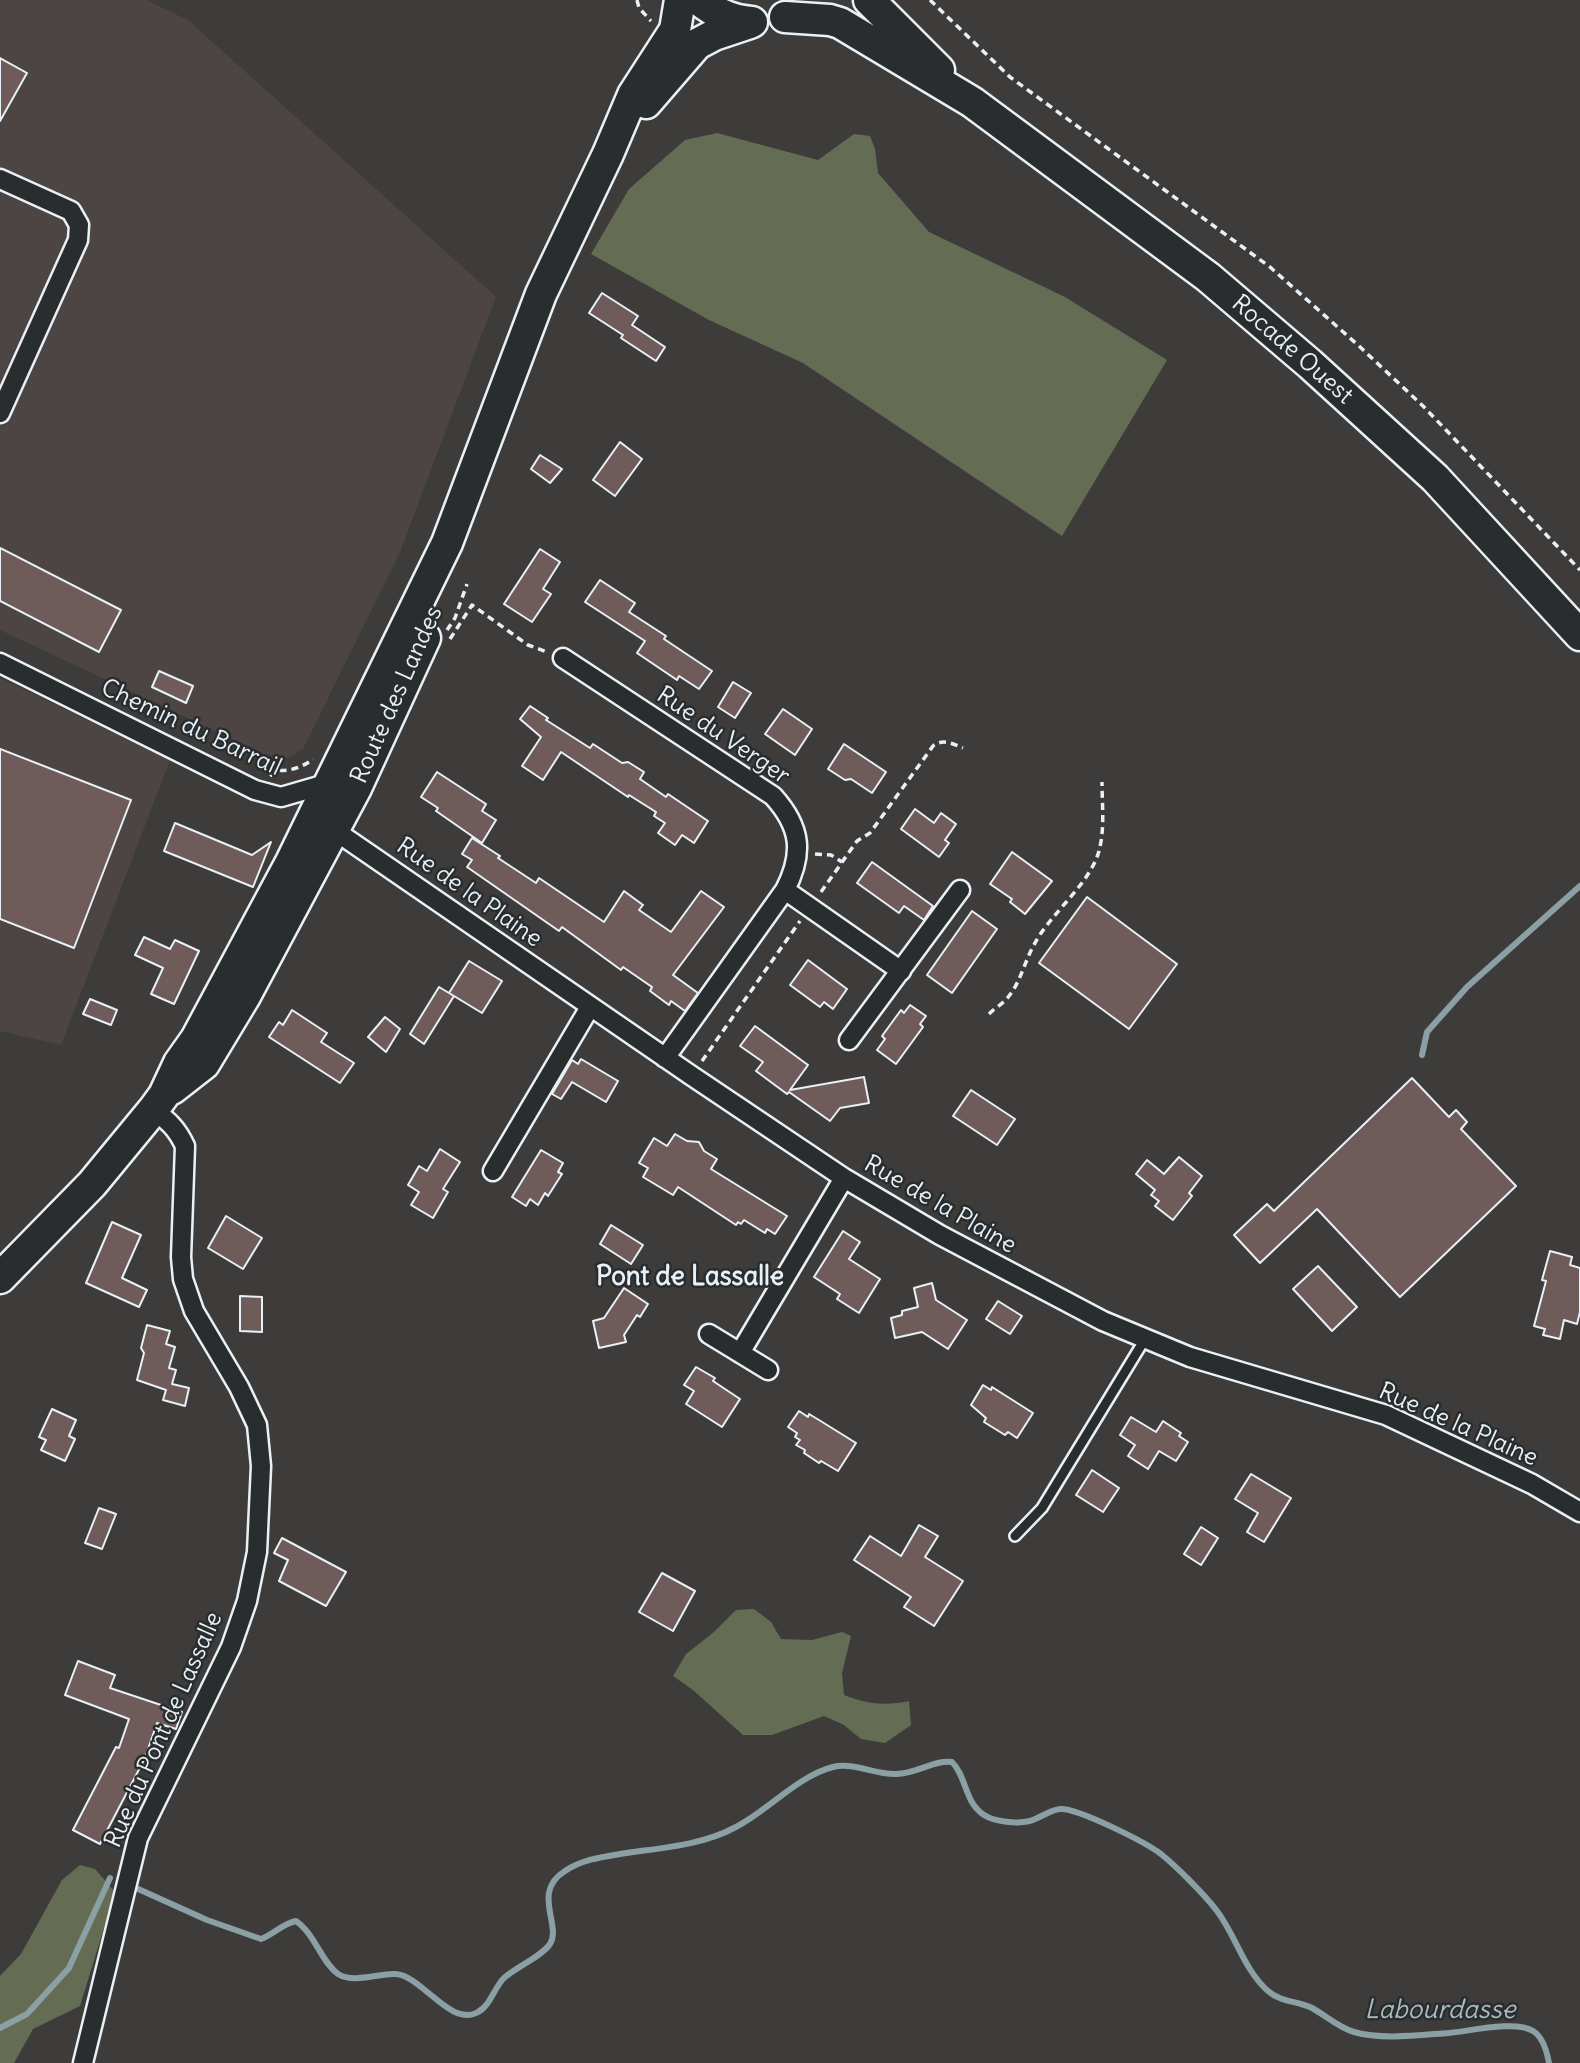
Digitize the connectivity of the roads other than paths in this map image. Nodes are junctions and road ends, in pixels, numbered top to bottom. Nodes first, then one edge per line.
1 (680, 0) edge
2 (699, 0) edge
3 (809, 0) edge
4 (869, 0) edge
5 (785, 17) junction
6 (750, 23) junction
7 (972, 102) junction
8 (608, 153) junction
9 (0, 178) edge
10 (559, 258) junction
11 (0, 413) edge
12 (1580, 635) edge
13 (563, 658) road end
14 (0, 663) edge
15 (328, 789) junction
16 (334, 830) junction
17 (785, 890) junction
18 (960, 890) dead end
19 (901, 971) junction
20 (590, 1007) junction
21 (849, 1040) dead end
22 (665, 1058) junction
23 (159, 1102) junction
24 (493, 1171) dead end
25 (844, 1178) junction
26 (0, 1278) edge
27 (709, 1334) dead end
28 (1146, 1339) junction
29 (740, 1353) junction
30 (768, 1370) dead end
31 (1580, 1512) edge
32 (1015, 1536) dead end
33 (83, 2063) edge

1 - 8 main road, Route des Landes
2 - 6 main road
3 - 5 main road
4 - 7 main road, Rocade Ouest
5 - 6 main road, Route des Landes
5 - 7 main road, Rocade Ouest
6 - 8 main road, Route des Landes
7 - 12 main road, Rocade Ouest
8 - 10 main road, Route des Landes
9 - 11 street
10 - 15 main road, Route des Landes
10 - 16 main road, Route des Landes
13 - 17 street, Rue du Verger
14 - 15 street, Chemin du Barrail
15 - 16 street
15 - 23 main road, Route des Landes
16 - 20 street, Rue de la Plaine
16 - 23 main road, Route des Landes
17 - 19 street
17 - 22 street, Rue du Verger
18 - 19 street
19 - 21 street
20 - 22 street, Rue de la Plaine
20 - 24 street
22 - 25 street, Rue de la Plaine
23 - 26 main road
23 - 33 street, Rue du Pont de Lassalle
25 - 28 street, Rue de la Plaine
25 - 29 street
27 - 29 street
28 - 31 street, Rue de la Plaine
28 - 32 lane
29 - 30 street

